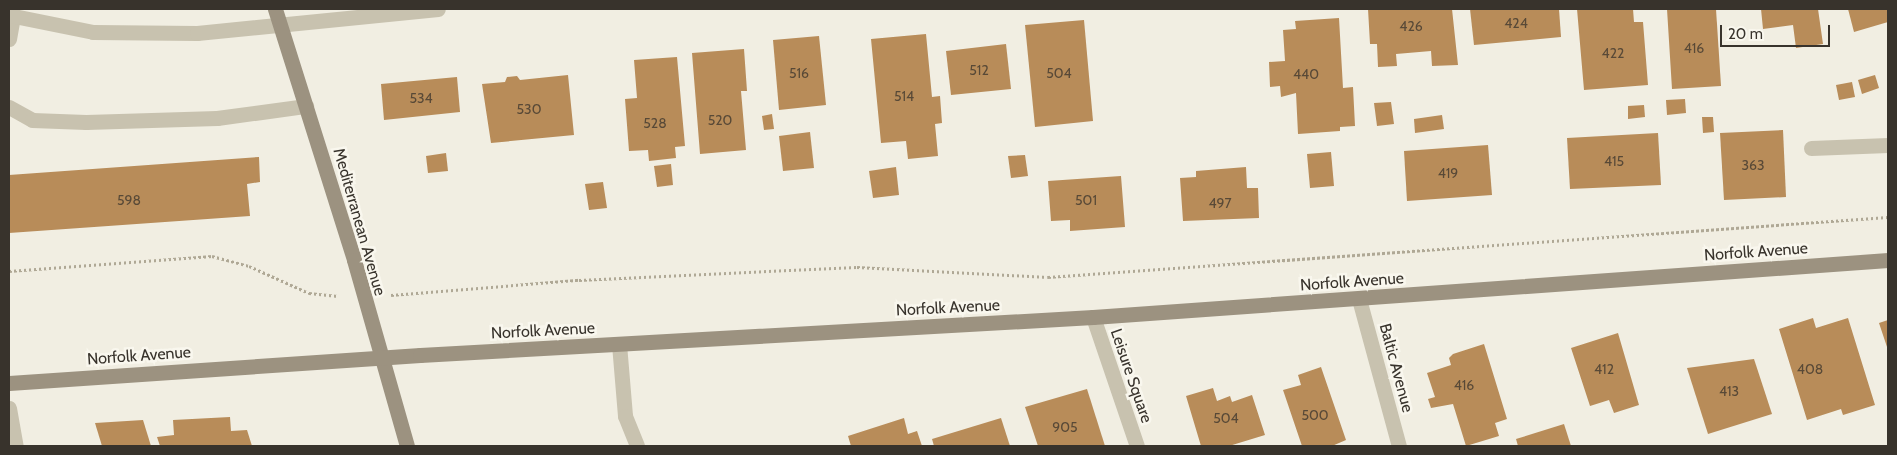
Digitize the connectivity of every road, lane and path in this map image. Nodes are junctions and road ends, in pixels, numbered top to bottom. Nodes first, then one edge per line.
1 (275, 9) edge
2 (438, 9) edge
3 (11, 15) edge
4 (280, 24) junction
5 (9, 39) edge
6 (306, 106) junction
7 (9, 107) edge
8 (1888, 145) edge
9 (1811, 148) dead end
10 (1888, 217) edge
11 (1888, 260) edge
12 (9, 271) edge
13 (362, 299) junction
14 (1359, 300) junction
15 (1093, 317) junction
16 (619, 344) junction
17 (380, 358) junction
18 (9, 383) edge
19 (9, 408) edge
20 (16, 446) edge
21 (407, 446) edge
22 (637, 446) edge
23 (1137, 446) edge
24 (1399, 446) edge

1 - 4 main road, Mediterranean Avenue
2 - 4 street
3 - 4 street
3 - 5 street
4 - 6 main road, Mediterranean Avenue
6 - 7 street
6 - 13 main road, Mediterranean Avenue
8 - 9 street
10 - 13 path
11 - 14 main road, Norfolk Avenue
12 - 13 path
13 - 17 main road, Mediterranean Avenue
14 - 15 main road, Norfolk Avenue
14 - 24 street, Baltic Avenue
15 - 16 main road, Norfolk Avenue
15 - 23 street, Leisure Square
16 - 17 main road, Norfolk Avenue
16 - 22 street
17 - 18 main road, Norfolk Avenue
17 - 21 main road, Mediterranean Avenue
19 - 20 street

